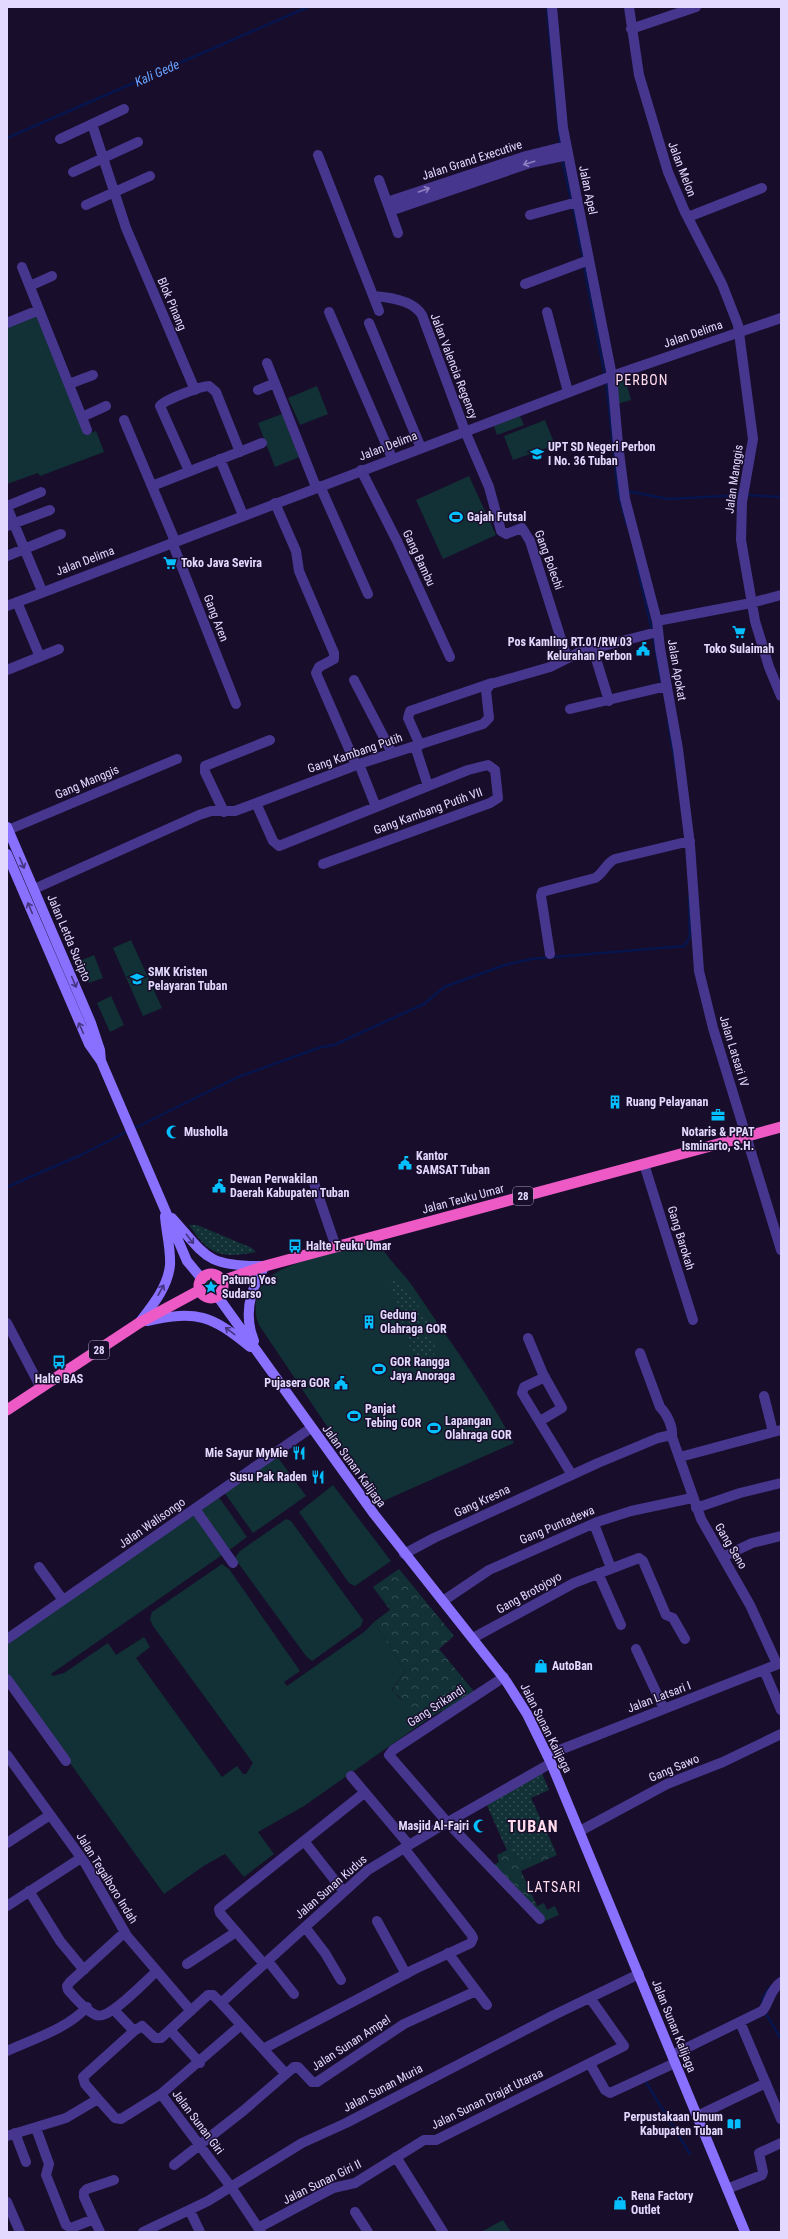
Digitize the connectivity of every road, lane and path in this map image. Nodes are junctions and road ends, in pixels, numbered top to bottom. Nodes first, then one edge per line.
1 (552, 7) edge
2 (629, 7) edge
3 (696, 7) edge
4 (631, 29) junction
5 (124, 109) dead end
6 (92, 124) junction
7 (60, 139) dead end
8 (138, 142) dead end
9 (567, 150) junction
10 (318, 155) dead end
11 (102, 159) junction
12 (73, 172) dead end
13 (150, 176) dead end
14 (380, 180) dead end
15 (762, 188) dead end
16 (114, 192) junction
17 (573, 202) junction
18 (86, 205) dead end
19 (389, 207) junction
20 (530, 215) dead end
21 (688, 217) junction
22 (398, 233) dead end
23 (589, 260) junction
24 (22, 268) dead end
25 (52, 276) dead end
26 (525, 284) dead end
27 (30, 286) junction
28 (373, 296) junction
29 (39, 310) junction
30 (378, 311) dead end
31 (329, 312) dead end
32 (547, 312) dead end
33 (781, 318) edge
34 (7, 323) edge
35 (369, 323) dead end
36 (738, 332) junction
37 (267, 363) dead end
38 (93, 375) dead end
39 (607, 378) junction
40 (275, 383) junction
41 (69, 384) junction
42 (196, 390) junction
43 (258, 390) dead end
44 (568, 392) junction
45 (106, 406) dead end
46 (82, 417) junction
47 (124, 420) dead end
48 (87, 430) dead end
49 (465, 431) junction
50 (262, 443) dead end
51 (420, 448) junction
52 (240, 452) junction
53 (392, 458) junction
54 (220, 459) junction
55 (361, 470) junction
56 (189, 471) junction
57 (152, 486) junction
58 (318, 486) junction
59 (41, 492) dead end
60 (275, 503) junction
61 (7, 507) edge
62 (50, 510) dead end
63 (243, 515) junction
64 (10, 525) edge
65 (61, 534) dead end
66 (173, 541) junction
67 (24, 549) junction
68 (7, 556) edge
69 (42, 591) junction
70 (368, 594) dead end
71 (781, 595) edge
72 (17, 602) junction
73 (751, 603) junction
74 (7, 606) edge
75 (657, 621) junction
76 (654, 633) junction
77 (593, 649) junction
78 (59, 650) dead end
79 (40, 657) junction
80 (450, 657) dead end
81 (567, 658) junction
82 (7, 670) edge
83 (354, 680) dead end
84 (492, 683) junction
85 (663, 687) junction
86 (781, 696) edge
87 (609, 701) junction
88 (236, 704) dead end
89 (570, 709) dead end
90 (270, 740) dead end
91 (418, 746) junction
92 (392, 753) junction
93 (177, 759) dead end
94 (358, 764) junction
95 (428, 786) junction
96 (256, 803) junction
97 (376, 807) junction
98 (224, 812) junction
99 (8, 828) edge
100 (686, 842) junction
101 (7, 854) edge
102 (324, 864) dead end
103 (34, 889) junction
104 (550, 954) dead end
105 (699, 972) joint
106 (101, 1061) junction
107 (781, 1127) edge
108 (748, 1136) junction
109 (644, 1164) junction
110 (313, 1180) dead end
111 (165, 1210) junction
112 (336, 1247) junction
113 (781, 1250) edge
114 (265, 1266) junction
115 (222, 1281) junction
116 (201, 1285) junction
117 (218, 1297) junction
118 (693, 1320) dead end
119 (139, 1322) junction
120 (7, 1323) edge
121 (528, 1338) dead end
122 (640, 1353) dead end
123 (260, 1356) junction
124 (545, 1377) junction
125 (41, 1388) junction
126 (764, 1396) dead end
127 (7, 1410) edge
128 (540, 1421) junction
129 (311, 1428) junction
130 (777, 1431) edge
131 (672, 1437) junction
132 (680, 1457) junction
133 (572, 1475) junction
134 (781, 1483) edge
135 (692, 1498) junction
136 (696, 1508) junction
137 (195, 1509) junction
138 (594, 1524) junction
139 (781, 1536) edge
140 (404, 1554) junction
141 (723, 1557) junction
142 (233, 1563) dead end
143 (39, 1566) dead end
144 (611, 1568) junction
145 (598, 1573) junction
146 (63, 1600) junction
147 (443, 1601) junction
148 (621, 1625) dead end
149 (473, 1638) junction
150 (685, 1638) dead end
151 (7, 1639) edge
152 (636, 1649) dead end
153 (779, 1664) edge
154 (764, 1670) junction
155 (504, 1678) junction
156 (7, 1679) edge
157 (664, 1709) junction
158 (781, 1710) edge
159 (781, 1734) edge
160 (7, 1755) edge
161 (549, 1759) junction
162 (66, 1761) dead end
163 (350, 1776) dead end
164 (364, 1793) junction
165 (50, 1815) junction
166 (447, 1822) junction
167 (580, 1831) junction
168 (304, 1841) junction
169 (7, 1843) edge
170 (406, 1847) junction
171 (81, 1858) junction
172 (29, 1891) junction
173 (344, 1892) junction
174 (7, 1906) edge
175 (540, 1919) dead end
176 (377, 1921) dead end
177 (305, 1927) junction
178 (125, 1932) junction
179 (236, 1932) junction
180 (448, 1953) junction
181 (266, 1962) junction
182 (187, 1964) dead end
183 (84, 1970) junction
184 (156, 1971) junction
185 (406, 1974) junction
186 (639, 1974) junction
187 (341, 1980) dead end
188 (781, 1982) edge
189 (476, 1991) junction
190 (294, 1994) dead end
191 (590, 1998) junction
192 (221, 2003) junction
193 (487, 2005) dead end
194 (87, 2007) junction
195 (114, 2010) junction
196 (191, 2011) junction
197 (740, 2022) junction
198 (241, 2025) junction
199 (170, 2030) junction
200 (134, 2031) junction
201 (264, 2049) junction
202 (7, 2051) edge
203 (674, 2059) junction
204 (200, 2063) junction
205 (590, 2064) junction
206 (286, 2074) junction
207 (766, 2084) junction
208 (161, 2094) junction
209 (98, 2099) junction
210 (697, 2116) junction
211 (781, 2119) edge
212 (36, 2128) junction
213 (10, 2132) edge
214 (781, 2143) edge
215 (199, 2145) junction
216 (396, 2157) junction
217 (26, 2162) dead end
218 (174, 2165) dead end
219 (114, 2180) dead end
220 (231, 2186) junction
221 (727, 2189) junction
222 (7, 2202) edge
223 (190, 2211) junction
224 (355, 2212) dead end
225 (94, 2219) junction
226 (259, 2230) edge
227 (20, 2232) edge
228 (100, 2232) edge
229 (143, 2232) edge
230 (200, 2232) edge
231 (368, 2232) edge
232 (444, 2232) edge
233 (745, 2232) edge

1 - 9 street, Jalan Apel
2 - 4 street, Jalan Melon
3 - 4 street
4 - 21 street, Jalan Melon
5 - 6 street
6 - 7 street
6 - 11 street, Blok Pinang
8 - 11 street
9 - 17 street, Jalan Apel
9 - 19 street, Jalan Grand Executive
10 - 28 street
11 - 12 street
11 - 16 street, Blok Pinang
13 - 16 street
14 - 19 street
15 - 21 street
16 - 18 street
16 - 42 street, Blok Pinang
17 - 20 street
17 - 23 street, Jalan Apel
19 - 22 street
21 - 36 street, Jalan Melon
23 - 26 street
23 - 39 street, Jalan Apel
24 - 27 street
25 - 27 street
27 - 29 street
28 - 30 street
28 - 49 street, Jalan Valencia Regency
29 - 34 street
29 - 41 street
31 - 53 street
32 - 44 street
33 - 36 street, Jalan Delima
35 - 51 street
36 - 39 street, Jalan Delima
36 - 73 street, Jalan Manggis
37 - 40 street
38 - 41 street
39 - 44 street, Jalan Delima
39 - 75 street, Jalan Apokat
40 - 43 street
40 - 58 street
41 - 46 street
42 - 52 street
42 - 56 street
44 - 49 street, Jalan Delima
45 - 46 street
46 - 48 street
47 - 57 street, Gang Aren
49 - 51 street, Jalan Delima
49 - 81 street, Gang Bolechi
50 - 52 street
51 - 53 street, Jalan Delima
52 - 54 street
53 - 55 street, Jalan Delima
54 - 56 street
54 - 63 street
55 - 58 street, Jalan Delima
55 - 80 street, Gang Bambu
56 - 57 street
57 - 66 street, Gang Aren
58 - 60 street, Jalan Delima
58 - 70 street
59 - 61 street
60 - 63 street, Jalan Delima
60 - 94 street
61 - 64 street
62 - 64 street
63 - 66 street, Jalan Delima
64 - 67 street
65 - 67 street
66 - 69 street, Jalan Delima
66 - 88 street, Gang Aren
67 - 68 street
67 - 69 street
69 - 72 street, Jalan Delima
71 - 73 street
72 - 74 street, Jalan Delima
72 - 79 street
73 - 75 street
73 - 86 street, Jalan Manggis
75 - 76 street, Jalan Apokat
76 - 77 street
76 - 85 street, Jalan Apokat
77 - 81 street
77 - 87 street
78 - 79 street
79 - 82 street
81 - 84 street
83 - 92 street
84 - 91 street, Gang Kambang Putih
84 - 91 street, Gang Kambang Putih VII
85 - 87 street
85 - 100 street, Jalan Apokat
87 - 89 street
90 - 98 street
91 - 92 street, Gang Kambang Putih
91 - 95 street, Gang Kambang Putih VII
92 - 94 street, Gang Kambang Putih
93 - 99 street, Gang Manggis
94 - 96 street, Gang Kambang Putih
94 - 97 street
95 - 97 street
95 - 102 street, Gang Kambang Putih VII
96 - 97 street
96 - 98 street, Gang Kambang Putih
98 - 103 street, Gang Kambang Putih
99 -> 103 main road, Jalan Letda Sucipto
100 - 104 street
100 - 105 street, Jalan Apokat
106 -> 101 main road, Jalan Letda Sucipto
103 -> 106 main road, Jalan Letda Sucipto
105 - 108 street, Jalan Latsari IV
106 - 111 main road, Jalan Letda Sucipto
107 - 108 highway, Jalan Teuku Umar / 28
108 - 109 highway, Jalan Teuku Umar / 28
108 - 113 street, Jalan Latsari IV
109 - 112 highway, Jalan Teuku Umar / 28
109 - 118 street, Gang Barokah
110 - 112 street
111 -> 114 main road
111 - 116 main road, Jalan Letda Sucipto
119 -> 111 main road
112 - 114 highway, Jalan Teuku Umar / 28
114 - 115 highway, Jalan Teuku Umar / 28
114 - 123 main road
115 - 116 highway, 28
115 - 117 highway
116 - 117 highway
116 - 119 highway, 28
117 - 123 main road, Jalan Sunan Kalijaga
123 -> 119 main road
119 - 125 highway, 28
120 - 125 street
121 - 124 street
122 - 131 street, Gang Seno
123 - 129 main road, Jalan Sunan Kalijaga
124 - 128 street
124 - 128 street
125 - 127 highway, 28
126 - 130 street
128 - 133 street
129 - 137 street, Jalan Walisongo
129 - 140 main road, Jalan Sunan Kalijaga
130 - 132 street
131 - 132 street, Gang Seno
131 - 133 street, Gang Kresna
132 - 135 street, Gang Seno
133 - 140 street, Gang Kresna
134 - 136 street
135 - 136 street, Gang Seno
135 - 138 street, Gang Puntadewa
136 - 141 street, Gang Seno
137 - 142 street
137 - 146 street, Jalan Walisongo
138 - 144 street
138 - 147 street, Gang Puntadewa
139 - 141 street
140 - 147 main road, Jalan Sunan Kalijaga
141 - 153 street, Gang Seno
143 - 146 street
144 - 145 street, Gang Brotojoyo
144 - 150 street, Gang Brotojoyo
145 - 148 street
145 - 149 street, Gang Brotojoyo
146 - 151 street, Jalan Walisongo
147 - 149 main road, Jalan Sunan Kalijaga
149 - 155 main road, Jalan Sunan Kalijaga
152 - 157 street
153 - 154 street, Jalan Latsari I
154 - 157 street, Jalan Latsari I
154 - 158 street
155 - 161 main road, Jalan Sunan Kalijaga
155 - 166 street, Gang Srikandi
156 - 162 street
157 - 161 street, Jalan Latsari I
159 - 167 street, Gang Sawo
160 - 165 street, Jalan Tegalboro Indah
161 - 166 street, Jalan Sunan Kudus
161 - 167 main road, Jalan Sunan Kalijaga
163 - 164 street
164 - 168 street
164 - 170 street
165 - 169 street
165 - 171 street, Jalan Tegalboro Indah
166 - 170 street, Jalan Sunan Kudus
166 - 175 street
167 - 186 main road, Jalan Sunan Kalijaga
168 - 173 street
168 - 179 street
170 - 173 street, Jalan Sunan Kudus
170 - 180 street
171 - 172 street
171 - 178 street, Jalan Tegalboro Indah
172 - 174 street
172 - 183 street
173 - 177 street, Jalan Sunan Kudus
176 - 185 street
177 - 181 street, Jalan Sunan Kudus
177 - 187 street
178 - 183 street
178 - 184 street, Jalan Tegalboro Indah
179 - 181 street
179 - 182 street
180 - 185 street
180 - 189 street
181 - 190 street
181 - 192 street, Jalan Sunan Kudus
183 - 194 street
184 - 195 street
184 - 196 street, Jalan Tegalboro Indah
185 - 201 street
186 - 191 street, Jalan Sunan Muria
186 - 203 main road, Jalan Sunan Kalijaga
188 - 197 street
189 - 193 street
189 - 206 street, Jalan Sunan Ampel
191 - 205 street, Jalan Sunan Drajat Utaraa
191 - 220 street, Jalan Sunan Muria
192 - 196 street
192 - 198 street
194 - 195 street
194 - 202 street
195 - 200 street
196 - 199 street
197 - 203 street
197 - 207 street
198 - 201 street
198 - 204 street, Jalan Sunan Giri
199 - 200 street
199 - 204 street
200 - 209 street
201 - 206 street
203 - 205 street
203 - 210 main road, Jalan Sunan Kalijaga
204 - 208 street, Jalan Sunan Giri
205 - 216 street, Jalan Sunan Drajat Utaraa
206 - 215 street, Jalan Sunan Ampel
207 - 210 street
207 - 211 street
208 - 209 street
208 - 215 street, Jalan Sunan Giri
209 - 212 street
210 - 221 main road, Jalan Sunan Kalijaga
212 - 213 street
212 - 225 street
213 - 217 street
214 - 221 street
215 - 218 street, Jalan Sunan Ampel
215 - 220 street, Jalan Sunan Giri
216 - 226 street, Jalan Sunan Giri II
216 - 232 street
219 - 225 street
220 - 223 street, Jalan Sunan Muria
220 - 226 street, Jalan Sunan Giri
221 - 233 main road, Jalan Sunan Kalijaga
222 - 227 street
223 - 229 street, Jalan Sunan Muria
223 - 230 street
224 - 231 street
225 - 228 street

